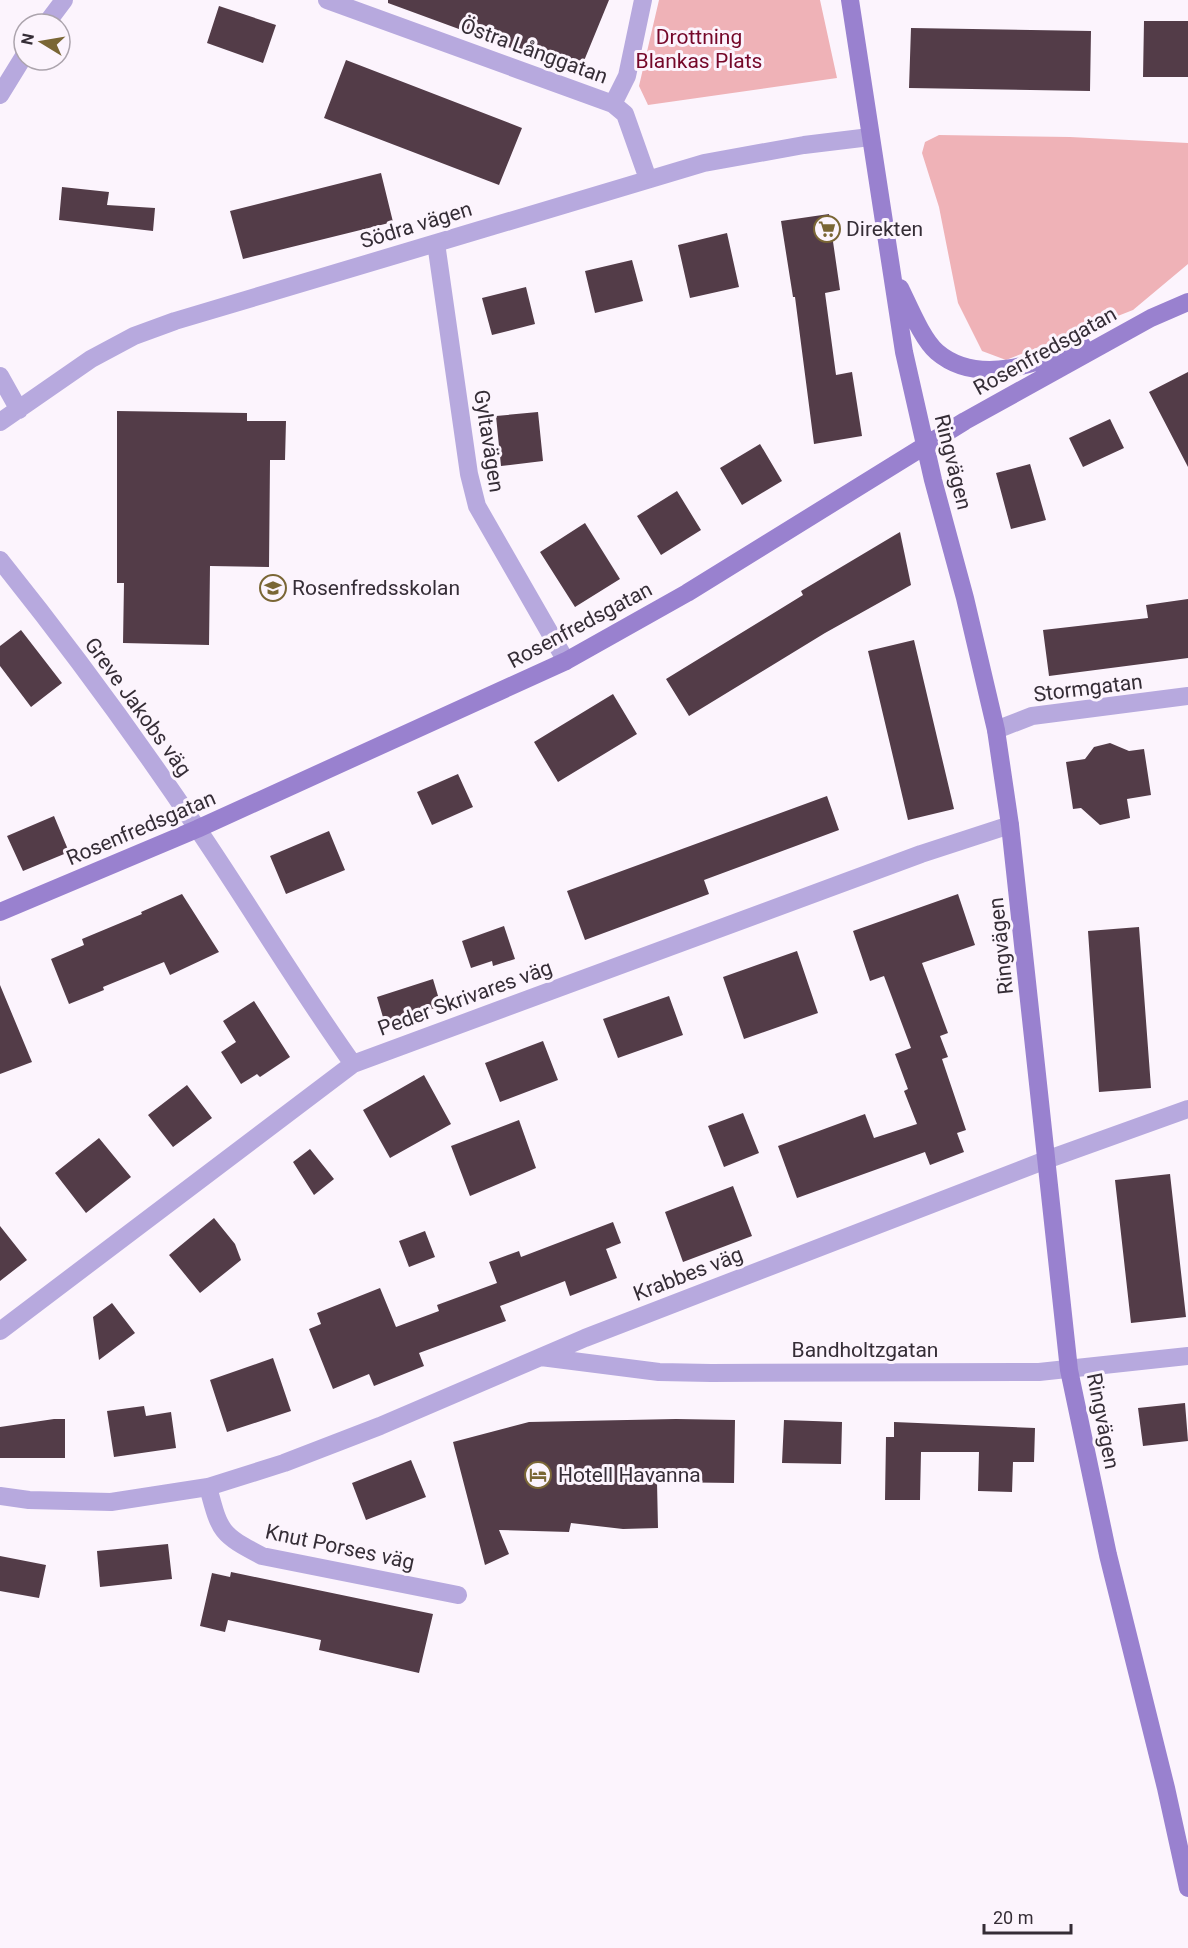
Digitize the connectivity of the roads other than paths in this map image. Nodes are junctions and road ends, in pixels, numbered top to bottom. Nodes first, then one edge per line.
1 (327, 0) edge
2 (643, 0) edge
3 (850, 0) edge
4 (356, 5) edge
5 (15, 72) edge
6 (0, 95) edge
7 (613, 104) junction
8 (870, 137) junction
9 (648, 179) junction
10 (436, 243) junction
11 (892, 272) junction
12 (1188, 302) edge
13 (1151, 318) junction
14 (0, 376) edge
15 (19, 410) junction
16 (0, 422) edge
17 (925, 446) junction
18 (0, 560) edge
19 (566, 662) junction
20 (1188, 696) edge
21 (996, 730) junction
22 (1011, 825) junction
23 (197, 829) junction
24 (0, 912) edge
25 (353, 1064) junction
26 (1188, 1109) edge
27 (1046, 1160) junction
28 (0, 1331) edge
29 (1188, 1356) edge
30 (541, 1357) junction
31 (1069, 1370) junction
32 (207, 1487) junction
33 (0, 1496) edge
34 (458, 1595) dead end
35 (1188, 1888) edge

1 - 4 street, Östra Långgatan
2 - 7 street
3 - 8 street, Ringvägen
4 - 7 street, Östra Långgatan
5 - 6 street
7 - 9 street, Östra Långgatan
8 - 9 street, Södra vägen
8 - 11 street, Ringvägen
9 - 10 street, Södra vägen
10 - 15 street, Södra vägen
10 - 19 street, Gyltavägen
11 - 13 street, Rosenfredsgatan
11 - 17 street, Ringvägen
12 - 13 street, Rosenfredsgatan
13 - 17 street, Rosenfredsgatan
14 - 15 street
15 - 16 street, Södra vägen
17 - 19 street, Rosenfredsgatan
17 - 21 street, Ringvägen
18 - 23 street, Greve Jakobs väg
19 - 23 street, Rosenfredsgatan
20 - 21 street, Stormgatan
21 - 22 street, Ringvägen
22 - 25 street, Peder Skrivares väg
22 - 27 street, Ringvägen
23 - 24 street, Rosenfredsgatan
23 - 25 street, Greve Jakobs väg
25 - 28 street, Peder Skrivares väg
26 - 27 street, Krabbes väg
27 - 30 street, Krabbes väg
27 - 31 street, Ringvägen
29 - 31 street, Bandholtzgatan
30 - 31 street, Bandholtzgatan
30 - 32 street, Krabbes väg
31 - 35 street, Ringvägen
32 - 33 street
32 - 34 street, Knut Porses väg

